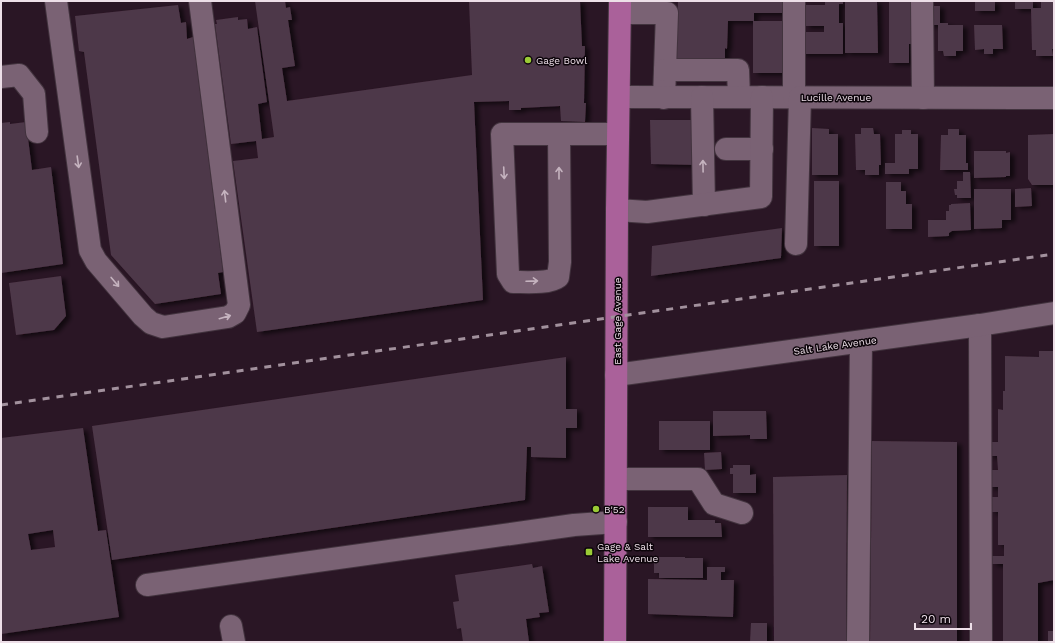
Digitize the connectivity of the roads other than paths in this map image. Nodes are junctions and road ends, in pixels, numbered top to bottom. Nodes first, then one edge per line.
1 (56, 1) edge
2 (200, 1) edge
3 (794, 1) edge
4 (922, 1) edge
5 (620, 7) edge
6 (665, 70) junction
7 (1, 74) edge
8 (619, 97) junction
9 (702, 97) junction
10 (738, 97) junction
11 (762, 97) junction
12 (797, 97) junction
13 (664, 98) junction
14 (923, 98) junction
15 (1054, 98) edge
16 (37, 132) dead end
17 (559, 134) junction
18 (618, 134) junction
19 (726, 150) dead end
20 (762, 150) junction
21 (704, 205) junction
22 (617, 210) junction
23 (796, 244) dead end
24 (1054, 313) edge
25 (980, 325) junction
26 (861, 342) junction
27 (616, 376) junction
28 (616, 479) junction
29 (742, 513) dead end
30 (616, 522) junction
31 (147, 584) dead end
32 (615, 642) edge
33 (858, 642) edge
34 (981, 642) edge

1 -> 2 street
3 - 12 street
4 - 14 street
5 - 6 street
5 - 8 main road, East Gage Avenue
6 - 10 street
6 - 13 street
7 - 16 street
8 - 13 street, Lucille Avenue
8 - 18 main road, East Gage Avenue
9 - 10 street, Lucille Avenue
9 - 13 street, Lucille Avenue
21 -> 9 street
10 - 11 street, Lucille Avenue
11 - 12 street, Lucille Avenue
11 - 20 street
12 - 14 street, Lucille Avenue
12 - 23 street
14 - 15 street, Lucille Avenue
17 -> 17 street
17 - 18 street
18 - 22 main road, East Gage Avenue
19 - 20 street
20 - 21 street
21 - 22 street
22 - 27 main road, East Gage Avenue
24 - 25 street, Salt Lake Avenue
25 - 26 street, Salt Lake Avenue
25 - 34 street
26 - 27 street, Salt Lake Avenue
26 - 33 street
27 - 28 main road, East Gage Avenue
28 - 29 street
28 - 30 main road, East Gage Avenue
30 - 31 street
30 - 32 main road, East Gage Avenue

